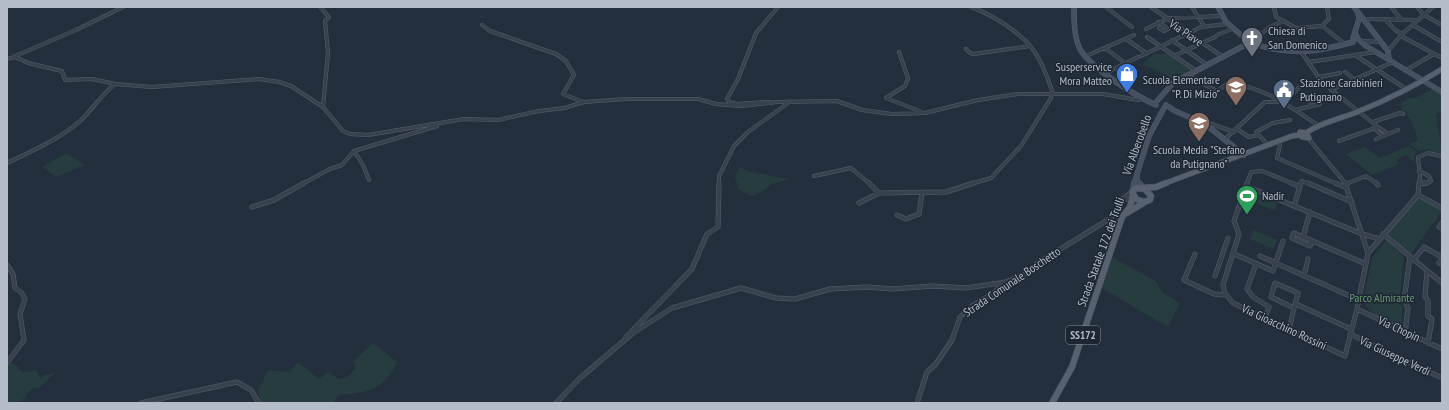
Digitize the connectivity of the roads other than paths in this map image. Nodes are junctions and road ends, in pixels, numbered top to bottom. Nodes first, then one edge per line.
1 (123, 7) edge
2 (320, 7) edge
3 (778, 7) edge
4 (971, 7) edge
5 (1074, 7) edge
6 (1106, 7) edge
7 (1192, 7) edge
8 (1218, 7) edge
9 (1274, 7) edge
10 (1327, 7) edge
11 (1354, 7) edge
12 (1391, 7) edge
13 (1417, 7) edge
14 (1433, 7) edge
15 (1153, 8) edge
16 (1358, 13) junction
17 (1424, 15) junction
18 (1197, 16) junction
19 (1222, 16) junction
20 (1166, 19) junction
21 (1364, 19) junction
22 (1386, 19) junction
23 (1401, 19) junction
24 (1419, 20) junction
25 (1284, 21) junction
26 (1158, 22) junction
27 (482, 24) dead end
28 (1226, 24) junction
29 (1413, 25) junction
30 (1442, 25) edge
31 (1164, 26) dead end
32 (1204, 26) junction
33 (1322, 26) junction
34 (1132, 27) dead end
35 (1146, 29) dead end
36 (1232, 29) junction
37 (1187, 33) junction
38 (1355, 33) junction
39 (1134, 35) dead end
40 (1402, 35) junction
41 (1147, 37) dead end
42 (1126, 39) junction
43 (1172, 40) junction
44 (1353, 40) junction
45 (1360, 41) junction
46 (1442, 41) edge
47 (1248, 42) junction
48 (1254, 42) junction
49 (1382, 42) junction
50 (1202, 43) junction
51 (1345, 44) junction
52 (1030, 46) junction
53 (1160, 46) junction
54 (1105, 48) junction
55 (966, 49) dead end
56 (1186, 51) junction
57 (1388, 51) junction
58 (899, 52) dead end
59 (1375, 52) junction
60 (1146, 53) junction
61 (1302, 53) junction
62 (1434, 54) junction
63 (1355, 55) junction
64 (1086, 56) junction
65 (1174, 56) junction
66 (13, 57) junction
67 (1223, 57) junction
68 (1442, 58) edge
69 (7, 59) edge
70 (1389, 60) junction
71 (1309, 62) junction
72 (1394, 62) junction
73 (1126, 63) junction
74 (1207, 65) junction
75 (1133, 69) dead end
76 (1377, 69) junction
77 (1442, 69) edge
78 (1196, 70) junction
79 (1406, 70) junction
80 (1345, 72) dead end
81 (1106, 73) junction
82 (1340, 73) dead end
83 (1186, 75) junction
84 (1319, 77) junction
85 (1354, 79) junction
86 (1424, 80) junction
87 (1322, 82) junction
88 (115, 84) junction
89 (1406, 89) junction
90 (1331, 90) junction
91 (1166, 92) junction
92 (1442, 92) edge
93 (1051, 94) junction
94 (1143, 100) junction
95 (584, 102) junction
96 (777, 102) junction
97 (1282, 102) junction
98 (789, 103) junction
99 (1157, 104) junction
100 (1165, 105) junction
101 (1312, 105) dead end
102 (323, 107) junction
103 (1295, 110) junction
104 (1359, 111) junction
105 (925, 113) junction
106 (1404, 114) dead end
107 (1157, 117) junction
108 (1196, 119) junction
109 (1290, 120) dead end
110 (453, 121) junction
111 (1373, 122) junction
112 (1318, 126) junction
113 (1378, 127) junction
114 (1374, 128) junction
115 (1235, 130) junction
116 (1398, 130) dead end
117 (1388, 134) junction
118 (1259, 135) junction
119 (1307, 136) junction
120 (1383, 136) junction
121 (1376, 139) dead end
122 (1224, 140) junction
123 (1339, 141) dead end
124 (1278, 142) junction
125 (1268, 145) junction
126 (354, 151) junction
127 (1244, 155) junction
128 (1442, 156) edge
129 (7, 163) edge
130 (1419, 171) junction
131 (1137, 173) junction
132 (814, 176) dead end
133 (369, 180) dead end
134 (1419, 183) junction
135 (1378, 185) dead end
136 (1246, 186) junction
137 (1346, 186) junction
138 (1143, 187) junction
139 (1156, 187) junction
140 (1300, 187) junction
141 (879, 192) junction
142 (922, 193) junction
143 (1132, 194) junction
144 (1418, 195) junction
145 (1151, 196) junction
146 (1121, 201) junction
147 (1145, 202) junction
148 (1352, 202) junction
149 (859, 203) dead end
150 (1294, 206) junction
151 (252, 207) dead end
152 (1442, 208) edge
153 (1310, 212) junction
154 (897, 215) dead end
155 (1122, 217) junction
156 (1442, 223) edge
157 (1442, 229) edge
158 (1362, 234) junction
159 (1383, 234) junction
160 (1303, 237) junction
161 (1228, 238) dead end
162 (1380, 239) junction
163 (1312, 241) junction
164 (1283, 242) dead end
165 (1368, 253) junction
166 (1195, 254) dead end
167 (1234, 254) junction
168 (1260, 256) dead end
169 (1442, 257) edge
170 (1412, 258) junction
171 (1308, 259) dead end
172 (1276, 263) junction
173 (1256, 264) junction
174 (1366, 264) junction
175 (7, 265) edge
176 (1442, 265) edge
177 (1218, 266) junction
178 (1228, 270) junction
179 (1427, 271) junction
180 (1215, 276) dead end
181 (1304, 276) junction
182 (1006, 282) junction
183 (1442, 283) edge
184 (1226, 295) junction
185 (1359, 300) junction
186 (1295, 306) junction
187 (1357, 309) junction
188 (1265, 318) junction
189 (1351, 329) junction
190 (1289, 330) junction
191 (1405, 332) junction
192 (1350, 334) junction
193 (1428, 342) junction
194 (1442, 349) edge
195 (612, 350) junction
196 (1345, 356) joint
197 (7, 363) edge
198 (1441, 378) edge
199 (141, 403) edge
200 (258, 403) edge
201 (556, 403) edge
202 (917, 403) edge
203 (1052, 403) edge

1 - 66 street
2 - 102 street
3 - 96 street
4 - 52 street
5 - 64 street
6 - 34 street
7 - 18 street
8 - 19 street
9 - 25 street
10 - 33 street
11 - 16 street
12 - 23 street
13 - 17 street
14 - 17 street
15 - 20 street, Via Piave
16 - 21 street
16 - 38 street
17 - 24 street
17 - 30 street
18 - 19 street
18 - 20 street
18 - 32 street
19 - 28 street
20 - 26 street
20 - 37 street, Via Piave
21 - 22 street
21 - 49 street
22 - 23 street
22 - 40 street
23 - 24 street
24 - 29 street
25 - 33 street
25 - 48 street
26 - 31 street
26 - 35 street
27 - 95 street
28 - 32 street
28 - 36 street
29 - 40 street
29 - 46 street
32 - 37 street
33 - 51 street
36 - 47 street
36 - 50 street
37 - 43 street
37 - 50 street, Via Piave
38 - 44 street
38 - 45 street
39 - 42 street
40 - 57 street
40 - 62 street
41 - 53 street
42 - 54 street
42 - 60 street
43 - 53 street
43 - 56 street
44 - 45 street
44 - 51 street
45 - 49 street
45 - 59 street
47 - 48 street
47 - 67 street
48 - 61 street
49 - 57 street
50 - 56 street
50 - 67 street, Via Piave
51 - 61 street
52 - 55 street
52 - 93 street
53 - 60 street
53 - 65 street
54 - 64 street
54 - 73 street
56 - 65 street
56 - 74 street
57 - 70 street
58 - 105 street
59 - 63 street
59 - 70 street
60 - 73 street
61 - 71 street
62 - 68 street
62 - 79 street
63 - 71 street
63 - 76 street
64 - 81 street
65 - 78 street
66 - 69 street
66 - 88 street
67 - 74 street
70 - 72 street
71 - 84 street
72 - 76 street
72 - 79 street
73 - 75 street
73 - 81 street
74 - 78 street
76 - 85 street
76 - 89 street
77 - 86 main road
78 - 83 street
79 - 86 street
80 - 85 street
81 - 94 street
82 - 84 street
83 - 91 street
83 - 97 street
84 - 87 street
85 - 90 street
86 - 89 main road
86 - 92 street
87 - 90 street
87 - 97 street
88 - 102 street
88 - 129 street
89 - 104 main road
90 - 104 street
91 - 99 street
91 - 100 street
93 - 94 street
93 - 105 street
93 - 142 street
94 - 99 street
95 - 96 street
95 - 110 street
96 - 98 street
97 - 103 street
97 - 115 street
98 - 105 street
98 - 195 street
99 - 100 street
99 - 107 street
100 - 107 street, Via Alberobello
100 - 108 street
101 - 103 street
102 - 110 street
103 - 112 street
104 - 111 street
104 - 112 main road
106 - 111 street
107 - 131 street, Via Alberobello
108 - 115 street
108 - 122 street
109 - 118 street
110 - 126 street
111 - 113 street
112 - 119 main road
113 - 114 street
113 - 117 street
114 - 120 street
114 - 123 street
115 - 118 street
115 - 122 street
116 - 117 street
117 - 120 street
118 - 125 street
119 - 124 main road
119 - 137 street, Via Giuseppe Verdi
120 - 121 street
122 - 127 street
124 - 125 main road
124 - 137 street
125 - 127 main road
126 - 133 street
126 - 151 street
127 - 139 main road
128 - 130 street
130 - 134 street
130 - 134 street
131 - 138 street
131 - 143 street, Via Alberobello
132 - 141 street
134 - 144 street
135 - 137 street
136 - 140 street
136 - 150 street
136 - 167 street
137 - 148 street, Via Giuseppe Verdi
138 - 139 main road
138 - 143 main road
138 - 145 main road
139 - 145 main road
140 - 148 street
140 - 150 street
141 - 142 street
141 - 149 street
142 - 154 street
143 - 146 street
143 - 146 street, Strada Comunale Boschetto
143 - 147 main road
143 - 155 main road, Strada Statale 172 dei Trulli / SS172
144 - 152 street
144 - 159 street
145 - 147 main road
146 - 182 street, Strada Comunale Boschetto
147 - 155 main road
148 - 158 street, Via Giuseppe Verdi
150 - 153 street
153 - 158 street
153 - 160 street
155 - 203 main road, Strada Statale 172 dei Trulli / SS172
156 - 157 street
158 - 162 street
158 - 165 street, Via Giuseppe Verdi
159 - 162 street
159 - 170 street
160 - 163 street
160 - 163 street
161 - 177 street
162 - 165 street
163 - 174 street
164 - 172 street
165 - 174 street, Via Giuseppe Verdi
166 - 184 street
167 - 173 street
167 - 178 street
168 - 172 street
169 - 170 street
169 - 176 street
170 - 179 street
170 - 191 street
171 - 181 street
172 - 173 street
172 - 181 street
173 - 188 street
174 - 185 street, Via Giuseppe Verdi
175 - 197 street
177 - 178 street
177 - 180 street
178 - 184 street
179 - 183 street
179 - 193 street
181 - 185 street
182 - 195 street
182 - 202 street, Strada Comunale Boschetto
184 - 188 street, Via Gioacchino Rossini
185 - 187 street, Via Giuseppe Verdi
186 - 186 street
186 - 189 street
186 - 190 street
187 - 189 street, Via Giuseppe Verdi
187 - 191 street, Via Chopin
188 - 190 street, Via Gioacchino Rossini
189 - 192 street, Via Giuseppe Verdi
190 - 196 street, Via Gioacchino Rossini
191 - 193 street, Via Chopin
192 - 196 street, Via Giuseppe Verdi
192 - 198 street, Via Giuseppe Verdi
193 - 194 street, Via Chopin
195 - 201 street
199 - 200 street

